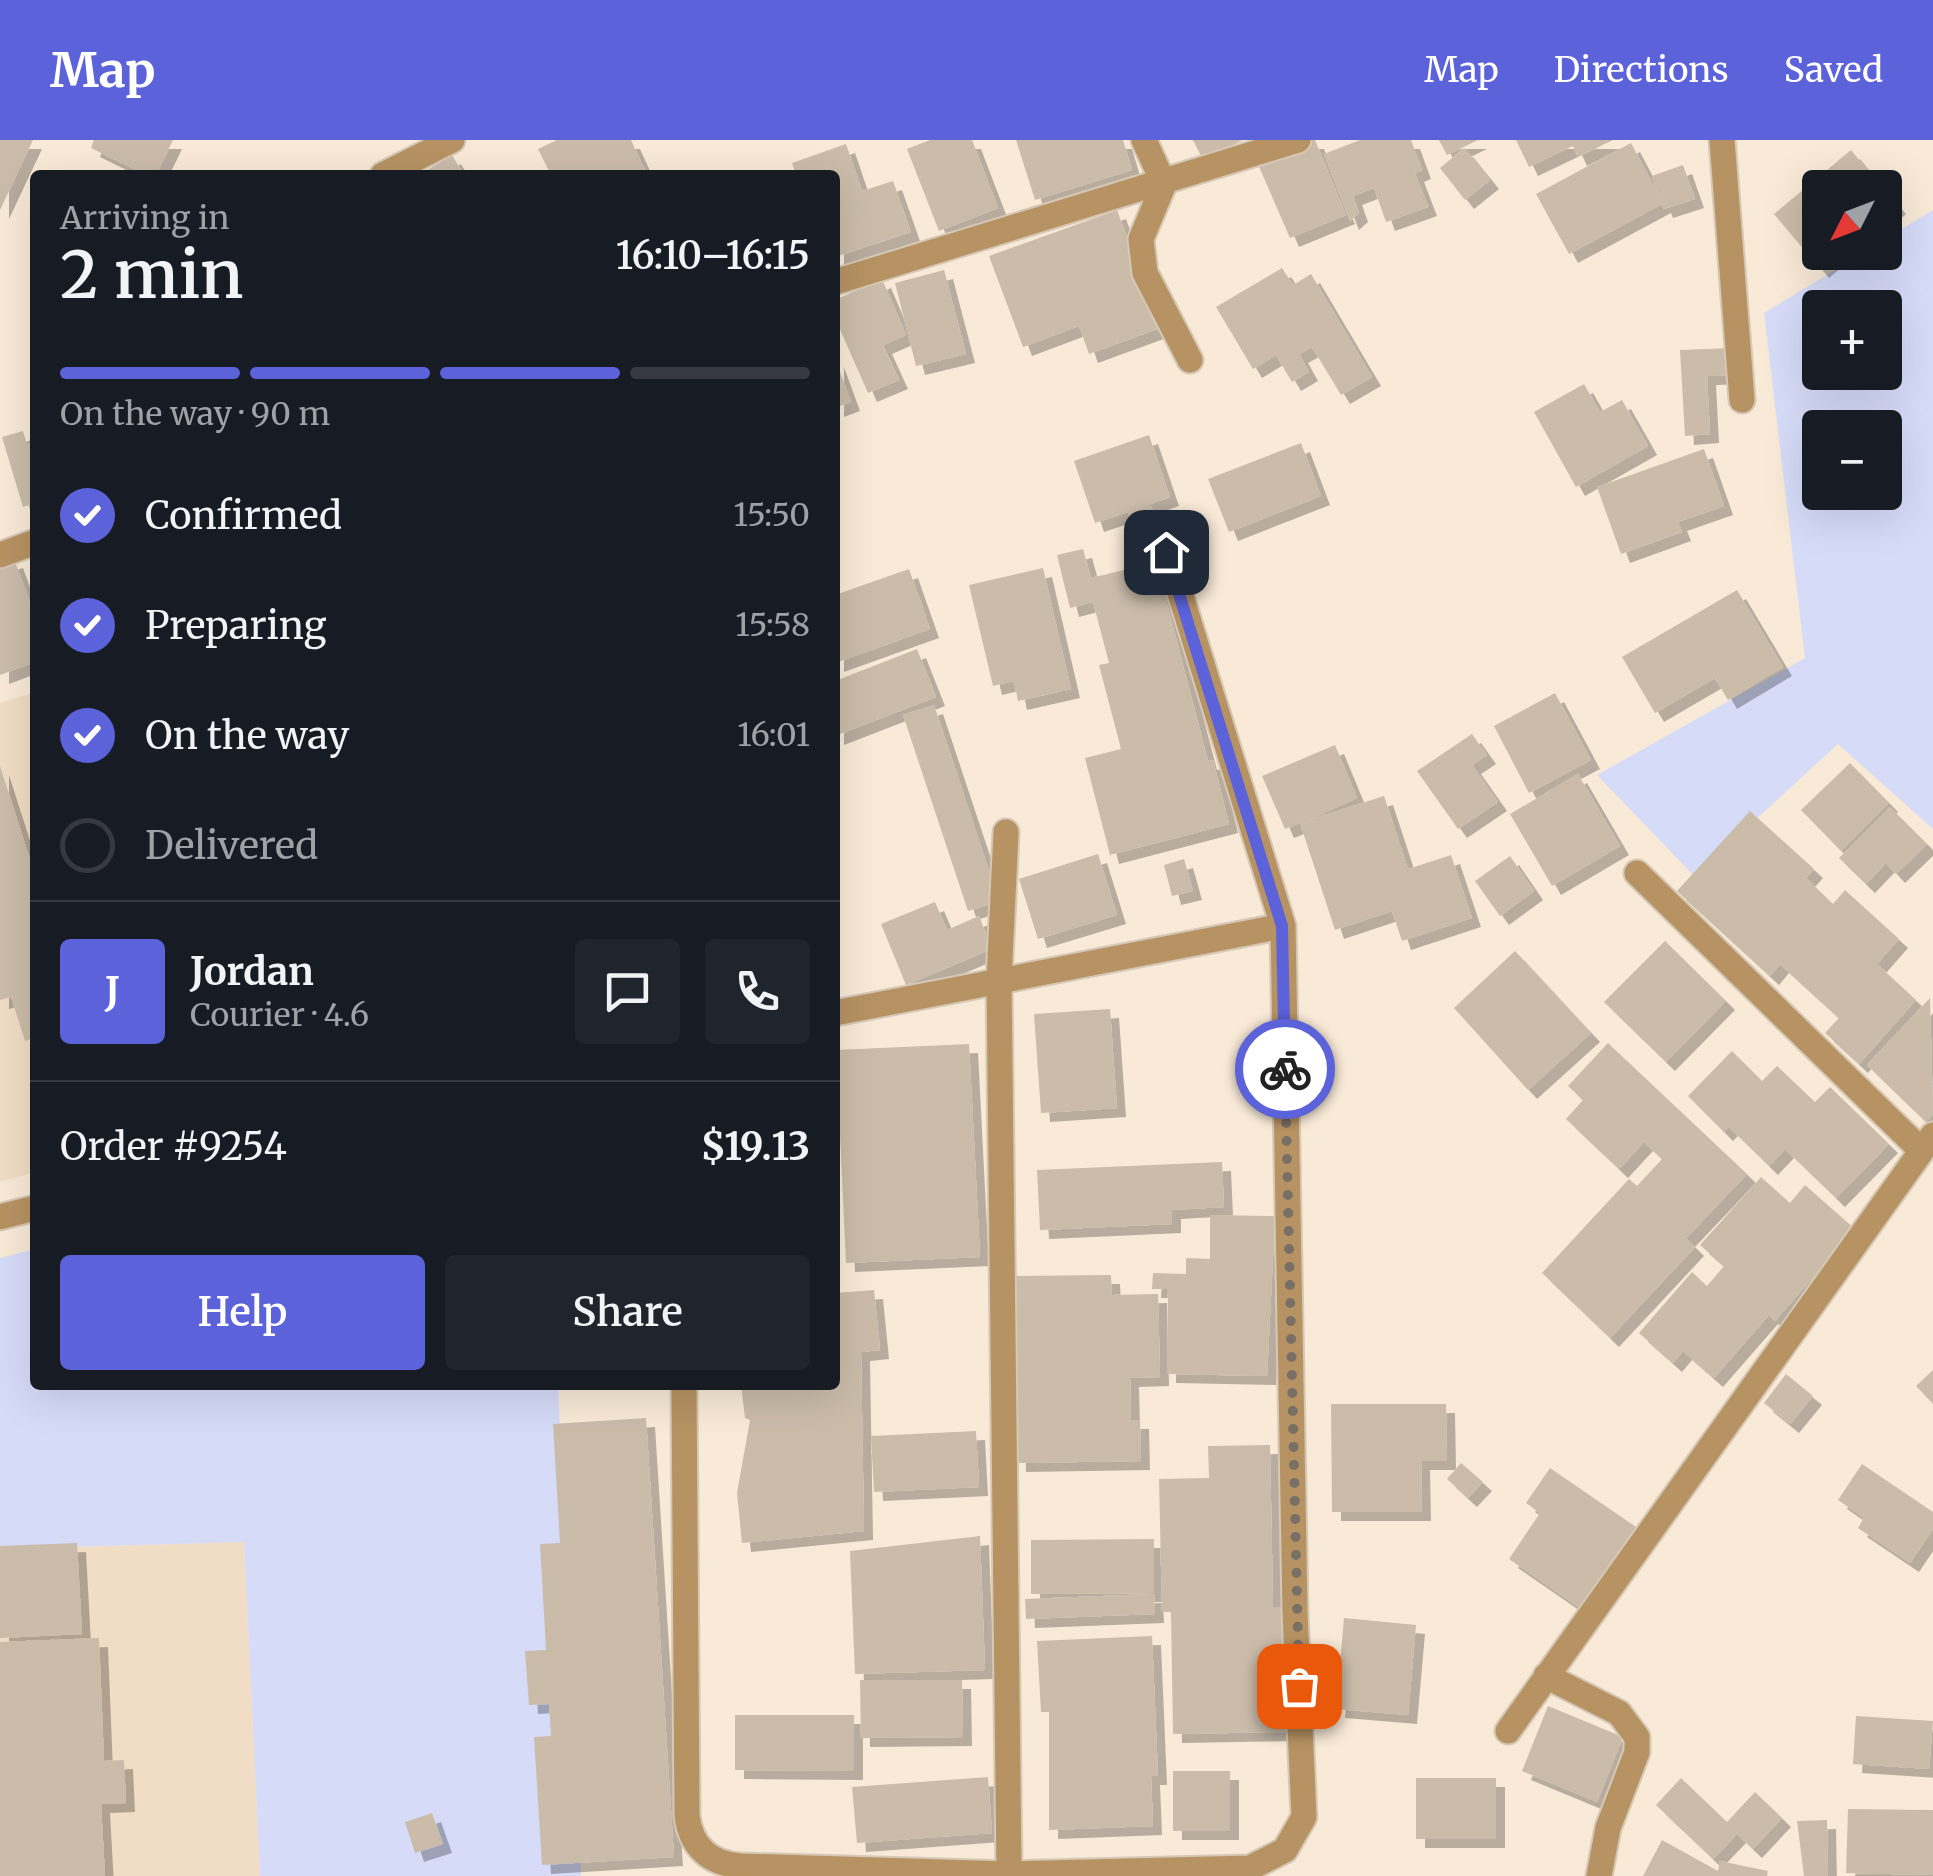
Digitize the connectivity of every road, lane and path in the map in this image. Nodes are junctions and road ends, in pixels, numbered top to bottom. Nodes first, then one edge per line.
1 (452, 140) edge
2 (1144, 140) edge
3 (1298, 140) edge
4 (1722, 140) edge
5 (394, 170) edge
6 (1164, 184) junction
7 (840, 281) edge
8 (1190, 360) dead end
9 (1742, 400) dead end
10 (30, 544) edge
11 (1166, 552) dead end
12 (0, 554) edge
13 (1006, 832) dead end
14 (1638, 873) dead end
15 (1282, 926) junction
16 (999, 980) junction
17 (840, 1012) edge
18 (1927, 1142) edge
19 (30, 1209) edge
20 (0, 1217) edge
21 (684, 1390) edge
22 (1546, 1676) junction
23 (1508, 1731) dead end
24 (1008, 1874) edge
25 (1599, 1876) edge

1 - 5 street
2 - 6 street
3 - 6 street
4 - 9 street
6 - 7 street
6 - 8 street
10 - 12 street
11 - 15 street
13 - 16 street
14 - 18 street
15 - 16 street
15 - 24 street
16 - 17 street
16 - 24 street
18 - 22 street
19 - 20 street
21 - 24 street
22 - 23 street
22 - 25 street

